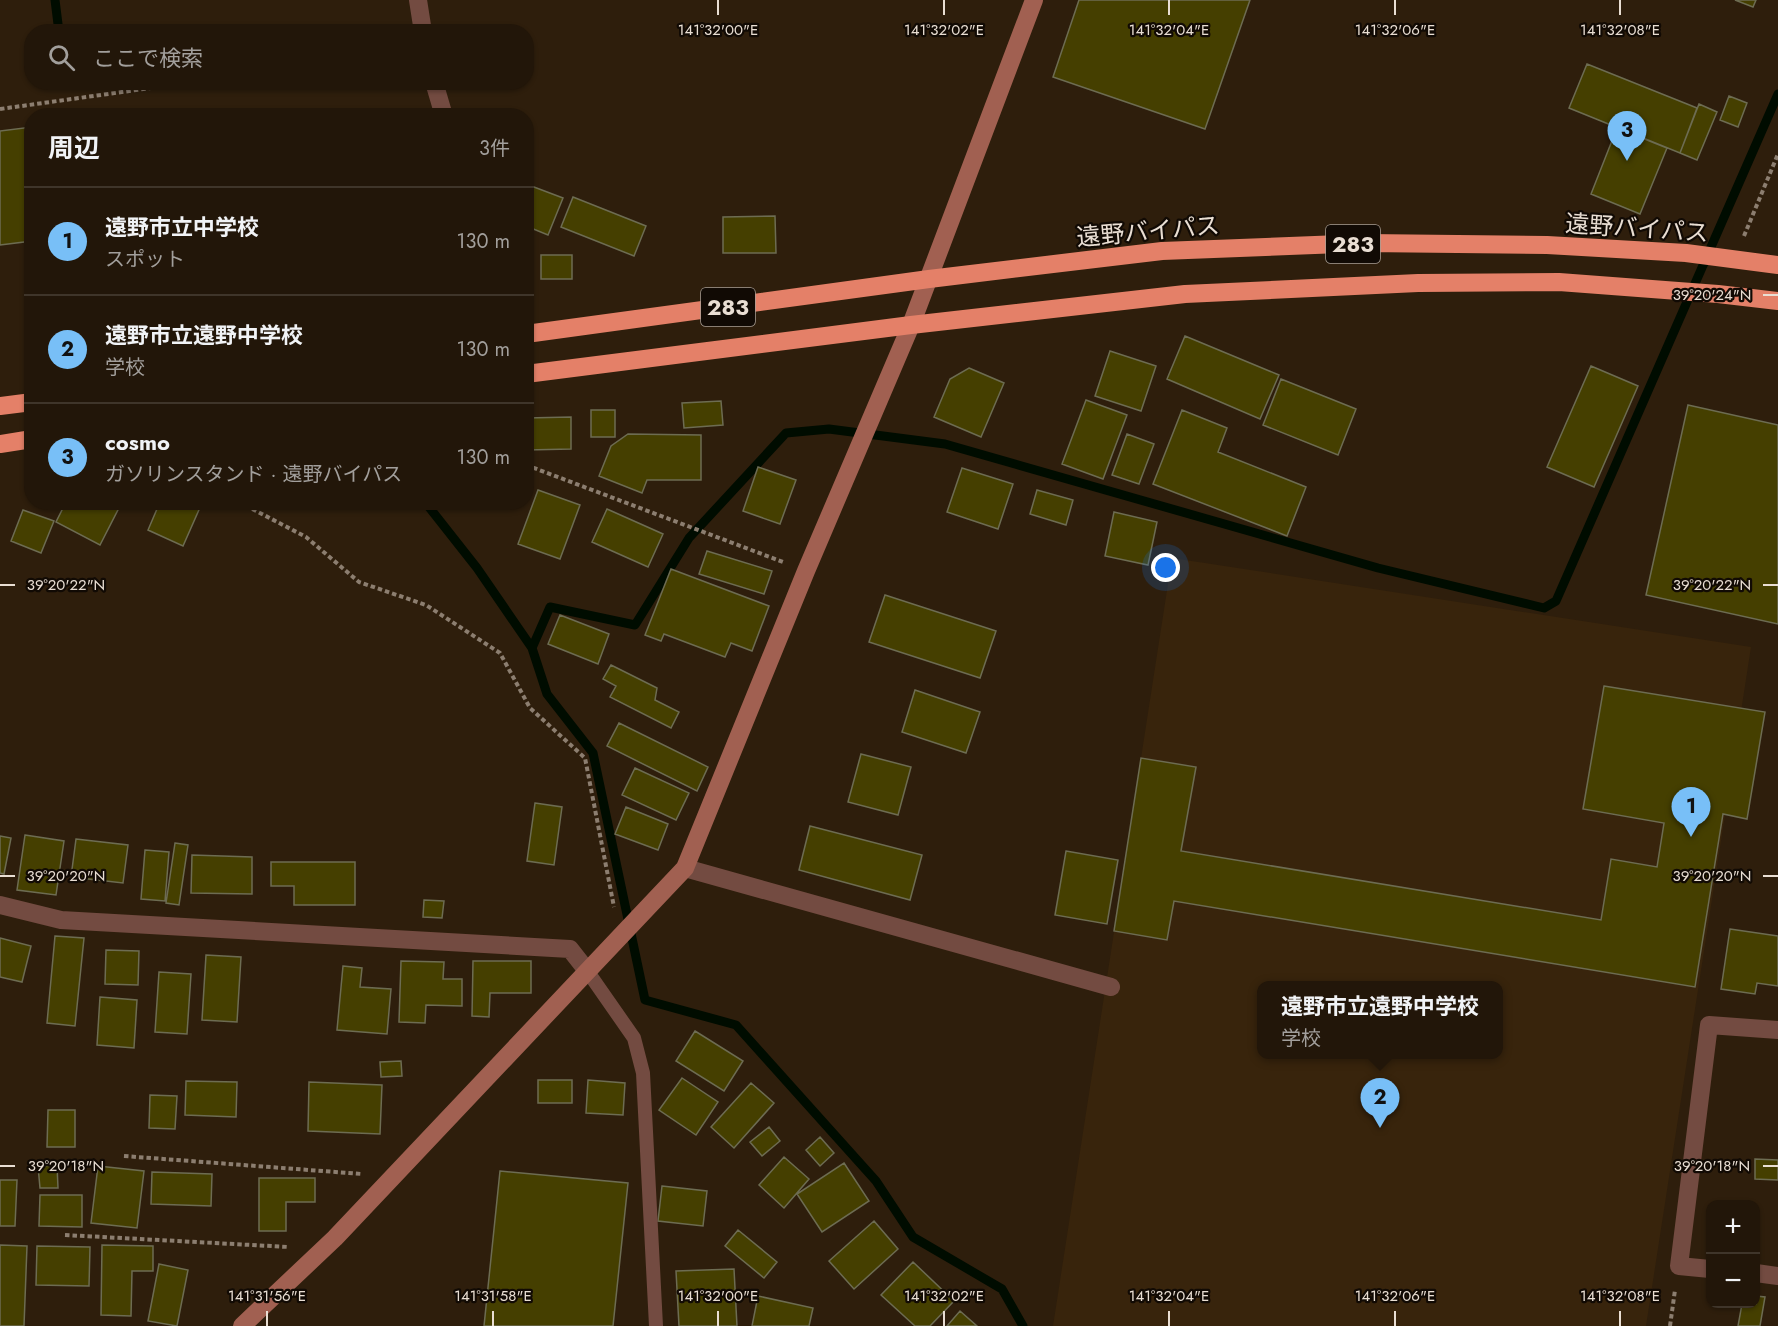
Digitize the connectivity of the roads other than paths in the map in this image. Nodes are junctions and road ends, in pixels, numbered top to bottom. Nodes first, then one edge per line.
1 (418, 0) edge
2 (1034, 0) edge
3 (422, 24) edge
4 (436, 90) edge
5 (442, 108) edge
6 (1778, 265) edge
7 (929, 279) junction
8 (1778, 301) edge
9 (911, 326) junction
10 (534, 333) edge
11 (534, 373) edge
12 (24, 403) edge
13 (0, 406) edge
14 (24, 441) edge
15 (0, 444) edge
16 (685, 868) junction
17 (0, 905) edge
18 (588, 972) junction
19 (1111, 987) dead end
20 (1778, 1030) edge
21 (1706, 1269) edge
22 (1760, 1274) edge
23 (1778, 1276) edge
24 (242, 1326) edge
25 (656, 1326) edge

1 - 3 street
2 - 7 street
4 - 5 street
6 - 7 highway, 遠野バイパス / 283
7 - 9 street
7 - 10 highway, 遠野バイパス / 283
8 - 9 highway, 283
9 - 11 highway, 283
9 - 16 street
12 - 13 highway
14 - 15 highway
16 - 18 street
16 - 19 street
17 - 18 street
18 - 24 street
18 - 25 lane
20 - 21 street
22 - 23 street

